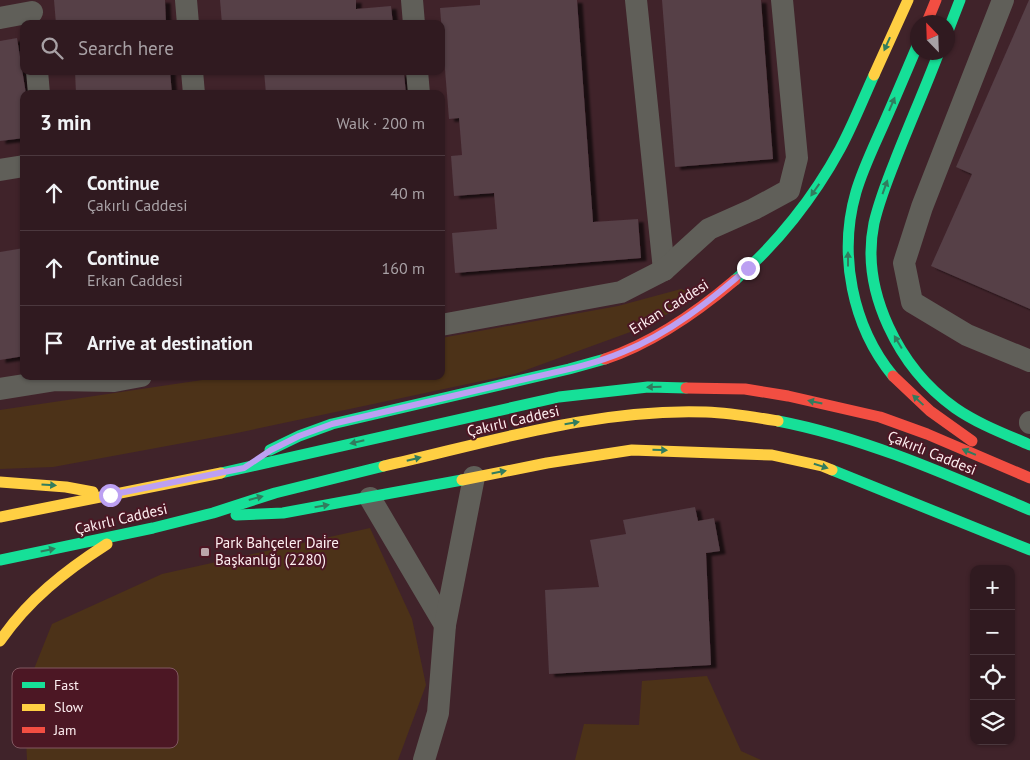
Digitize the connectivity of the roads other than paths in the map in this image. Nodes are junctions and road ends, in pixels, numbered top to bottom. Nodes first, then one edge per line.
1 (186, 0) edge
2 (412, 0) edge
3 (636, 0) edge
4 (782, 0) edge
5 (908, 0) edge
6 (936, 0) edge
7 (960, 0) edge
8 (1003, 0) edge
9 (32, 12) edge
10 (930, 15) edge
11 (954, 15) edge
12 (0, 18) edge
13 (188, 20) edge
14 (414, 20) edge
15 (911, 60) edge
16 (936, 60) edge
17 (37, 75) edge
18 (192, 75) edge
19 (417, 75) edge
20 (39, 90) edge
21 (194, 90) edge
22 (419, 90) edge
23 (20, 167) edge
24 (0, 170) edge
25 (664, 270) junction
26 (445, 324) edge
27 (1030, 361) edge
28 (46, 380) edge
29 (95, 380) edge
30 (119, 380) edge
31 (0, 389) edge
32 (1030, 445) edge
33 (244, 468) junction
34 (474, 477) junction
35 (1030, 478) edge
36 (0, 482) edge
37 (110, 495) junction
38 (370, 498) junction
39 (1030, 510) edge
40 (204, 515) junction
41 (0, 517) edge
42 (122, 534) junction
43 (1030, 550) edge
44 (0, 560) edge
45 (445, 625) junction
46 (0, 641) edge
47 (424, 760) edge

1 - 13 street
2 - 14 street
3 - 25 street
4 - 25 street
5 -> 33 main road, Erkan Caddesi
6 - 10 main road
7 - 11 main road
8 - 27 street
9 - 12 street
35 -> 15 main road
32 -> 16 main road
17 - 20 street
18 - 21 street
19 - 22 street
23 - 24 street
25 - 26 street
28 - 31 street
29 - 30 street
35 -> 33 main road, Çakırlı Caddesi
33 - 37 main road, Çakırlı Caddesi
34 - 38 main road
34 -> 43 main road
34 - 45 street
36 -> 37 main road
37 - 41 main road, Çakırlı Caddesi
40 -> 38 main road
38 - 45 street
40 -> 39 main road, Çakırlı Caddesi
40 - 42 main road, Çakırlı Caddesi
44 -> 42 main road, Çakırlı Caddesi
42 - 46 main road
45 - 47 street

